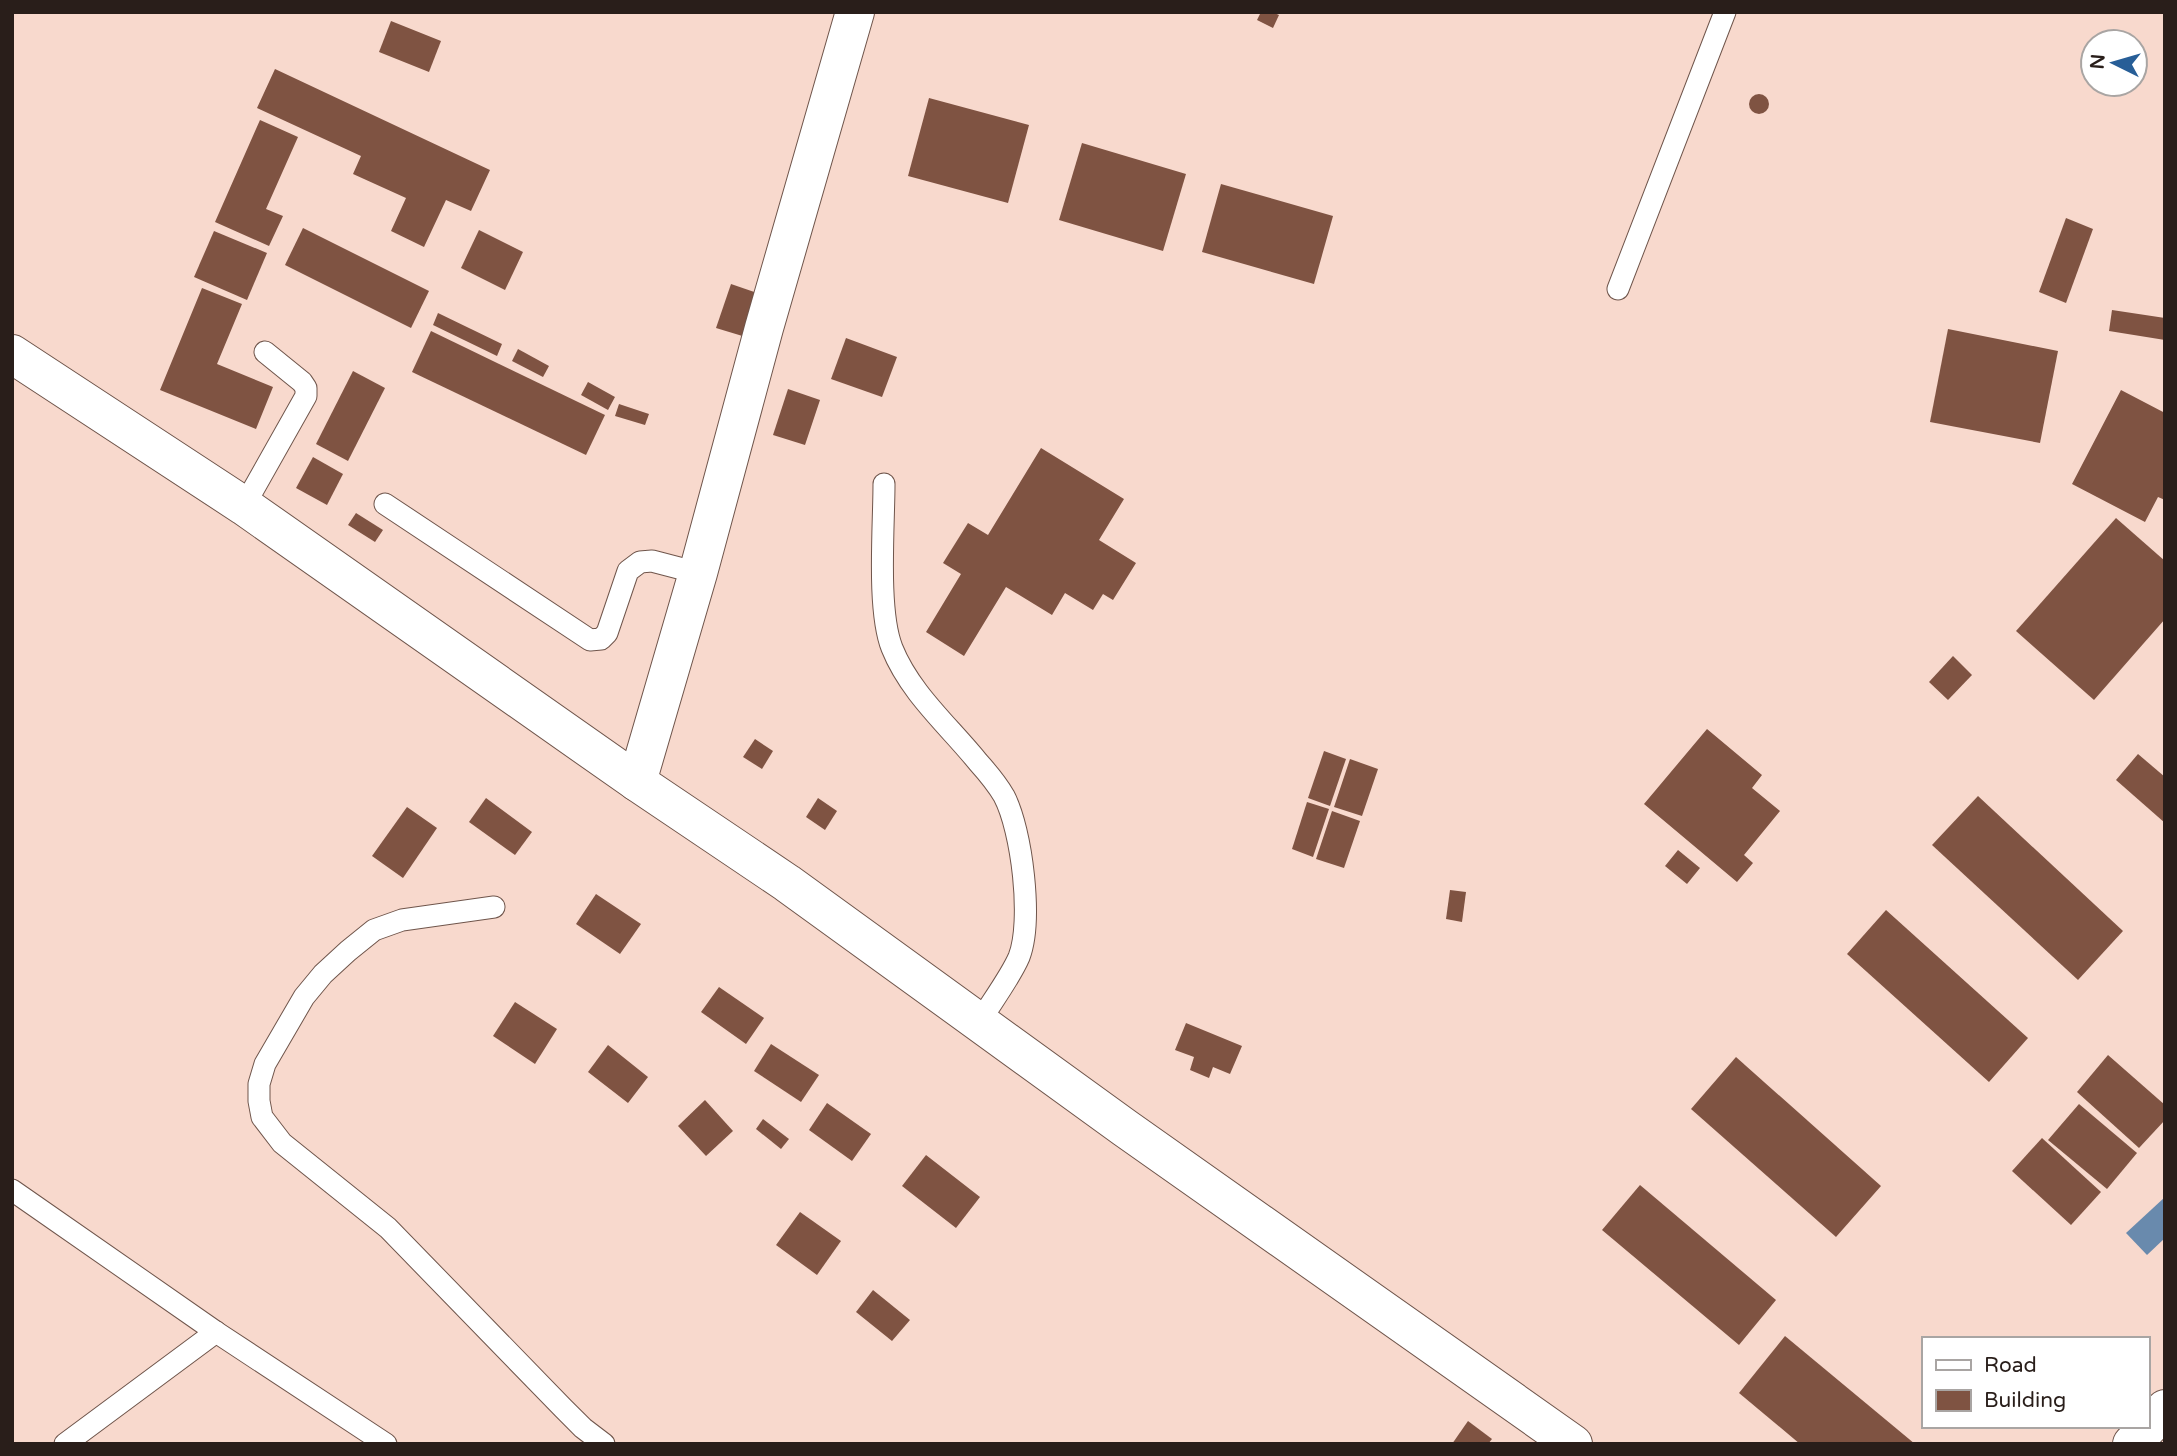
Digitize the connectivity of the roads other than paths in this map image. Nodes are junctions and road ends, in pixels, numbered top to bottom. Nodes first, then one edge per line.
1 (855, 12) edge
2 (1724, 12) edge
3 (1618, 289) dead end
4 (265, 352) dead end
5 (12, 354) edge
6 (884, 484) dead end
7 (385, 504) dead end
8 (244, 506) junction
9 (698, 573) junction
10 (637, 782) junction
11 (494, 906) dead end
12 (980, 1021) junction
13 (12, 1190) edge
14 (215, 1332) junction
15 (2165, 1409) edge
16 (2149, 1426) edge
17 (2147, 1428) edge
18 (65, 1444) edge
19 (386, 1444) edge
20 (604, 1444) edge
21 (1573, 1444) edge
22 (2132, 1444) edge

1 - 9 street
2 - 3 lane
4 - 8 lane
5 - 8 street
6 - 12 lane
7 - 9 lane
8 - 10 street
9 - 10 street
10 - 12 street
11 - 20 lane
12 - 21 street
13 - 14 lane
14 - 18 lane
14 - 19 lane
15 - 16 street
17 - 22 street

